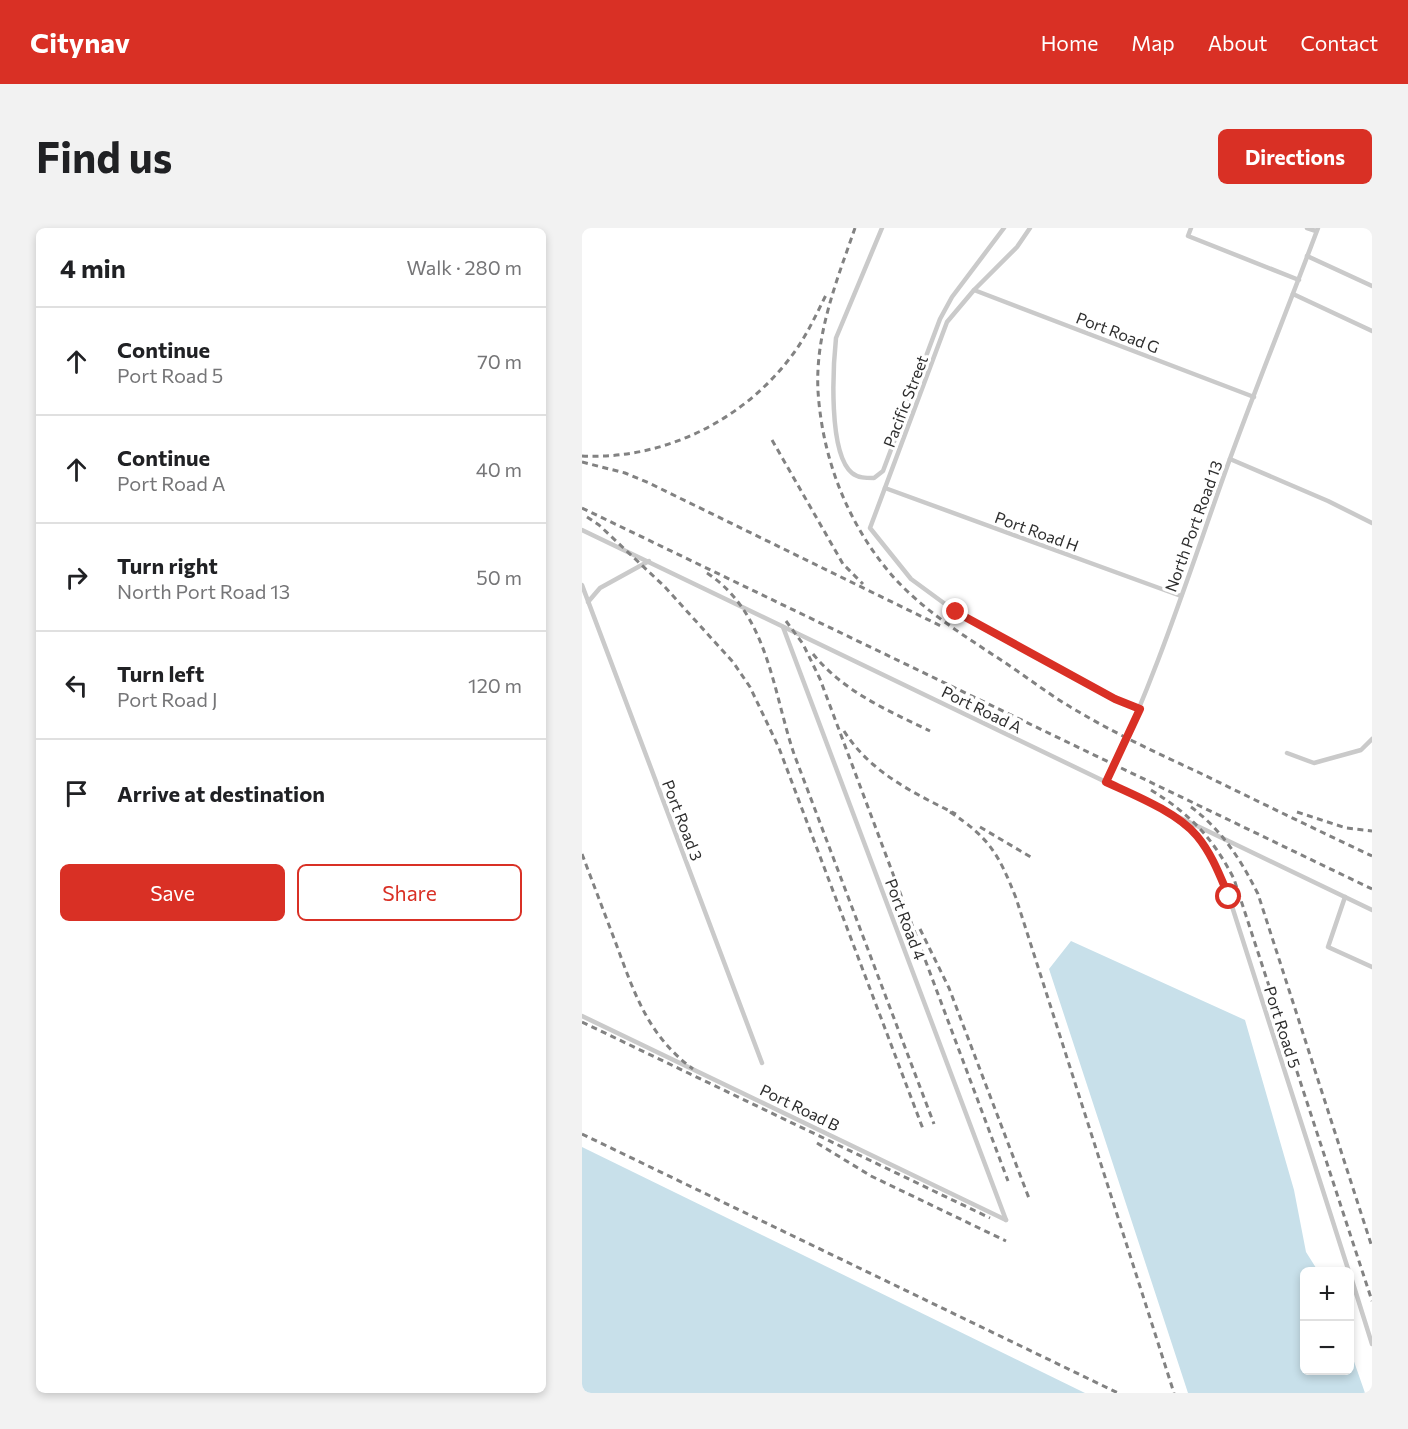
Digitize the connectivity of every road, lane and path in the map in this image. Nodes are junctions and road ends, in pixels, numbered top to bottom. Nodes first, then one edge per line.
1 (882, 228) edge
2 (1004, 228) edge
3 (1030, 228) edge
4 (1191, 228) edge
5 (1307, 228) edge
6 (1317, 230) edge
7 (1308, 256) junction
8 (1299, 280) junction
9 (1372, 286) edge
10 (974, 290) junction
11 (1293, 294) junction
12 (1372, 332) edge
13 (1254, 397) junction
14 (1230, 459) junction
15 (885, 488) junction
16 (1372, 523) edge
17 (582, 530) edge
18 (649, 561) junction
19 (582, 585) edge
20 (1181, 596) junction
21 (588, 602) junction
22 (783, 627) junction
23 (1140, 709) junction
24 (1372, 739) edge
25 (1287, 753) dead end
26 (1106, 782) junction
27 (1162, 809) junction
28 (1346, 897) junction
29 (1372, 910) edge
30 (1372, 967) edge
31 (582, 1016) edge
32 (762, 1063) dead end
33 (1006, 1220) joint
34 (1347, 1267) edge
35 (1354, 1288) edge
36 (1372, 1344) edge

1 - 2 lane
3 - 10 lane, Pacific Street
4 - 8 lane
5 - 6 lane
6 - 7 lane, North Port Road 13
7 - 8 lane, North Port Road 13
7 - 9 lane
8 - 11 lane, North Port Road 13
10 - 13 lane, Port Road G
10 - 15 lane, Pacific Street
11 - 12 lane
11 - 13 lane, North Port Road 13
13 - 14 lane, North Port Road 13
14 - 16 lane
14 - 20 lane, North Port Road 13
15 - 20 lane, Port Road H
15 - 23 lane, Pacific Street
17 - 18 lane, Port Road A
18 - 21 lane
18 - 22 lane, Port Road A
19 - 21 lane, Port Road 3
20 - 23 lane, North Port Road 13
21 - 32 lane, Port Road 3
22 - 26 lane, Port Road A
22 - 33 lane, Port Road 4
23 - 26 lane, North Port Road 13
24 - 25 lane
26 - 27 lane, Port Road A
27 - 28 lane, Port Road A
27 - 34 lane, Port Road 5
28 - 29 lane, Port Road A
28 - 30 lane
31 - 33 lane, Port Road B
35 - 36 lane, Port Road 5

